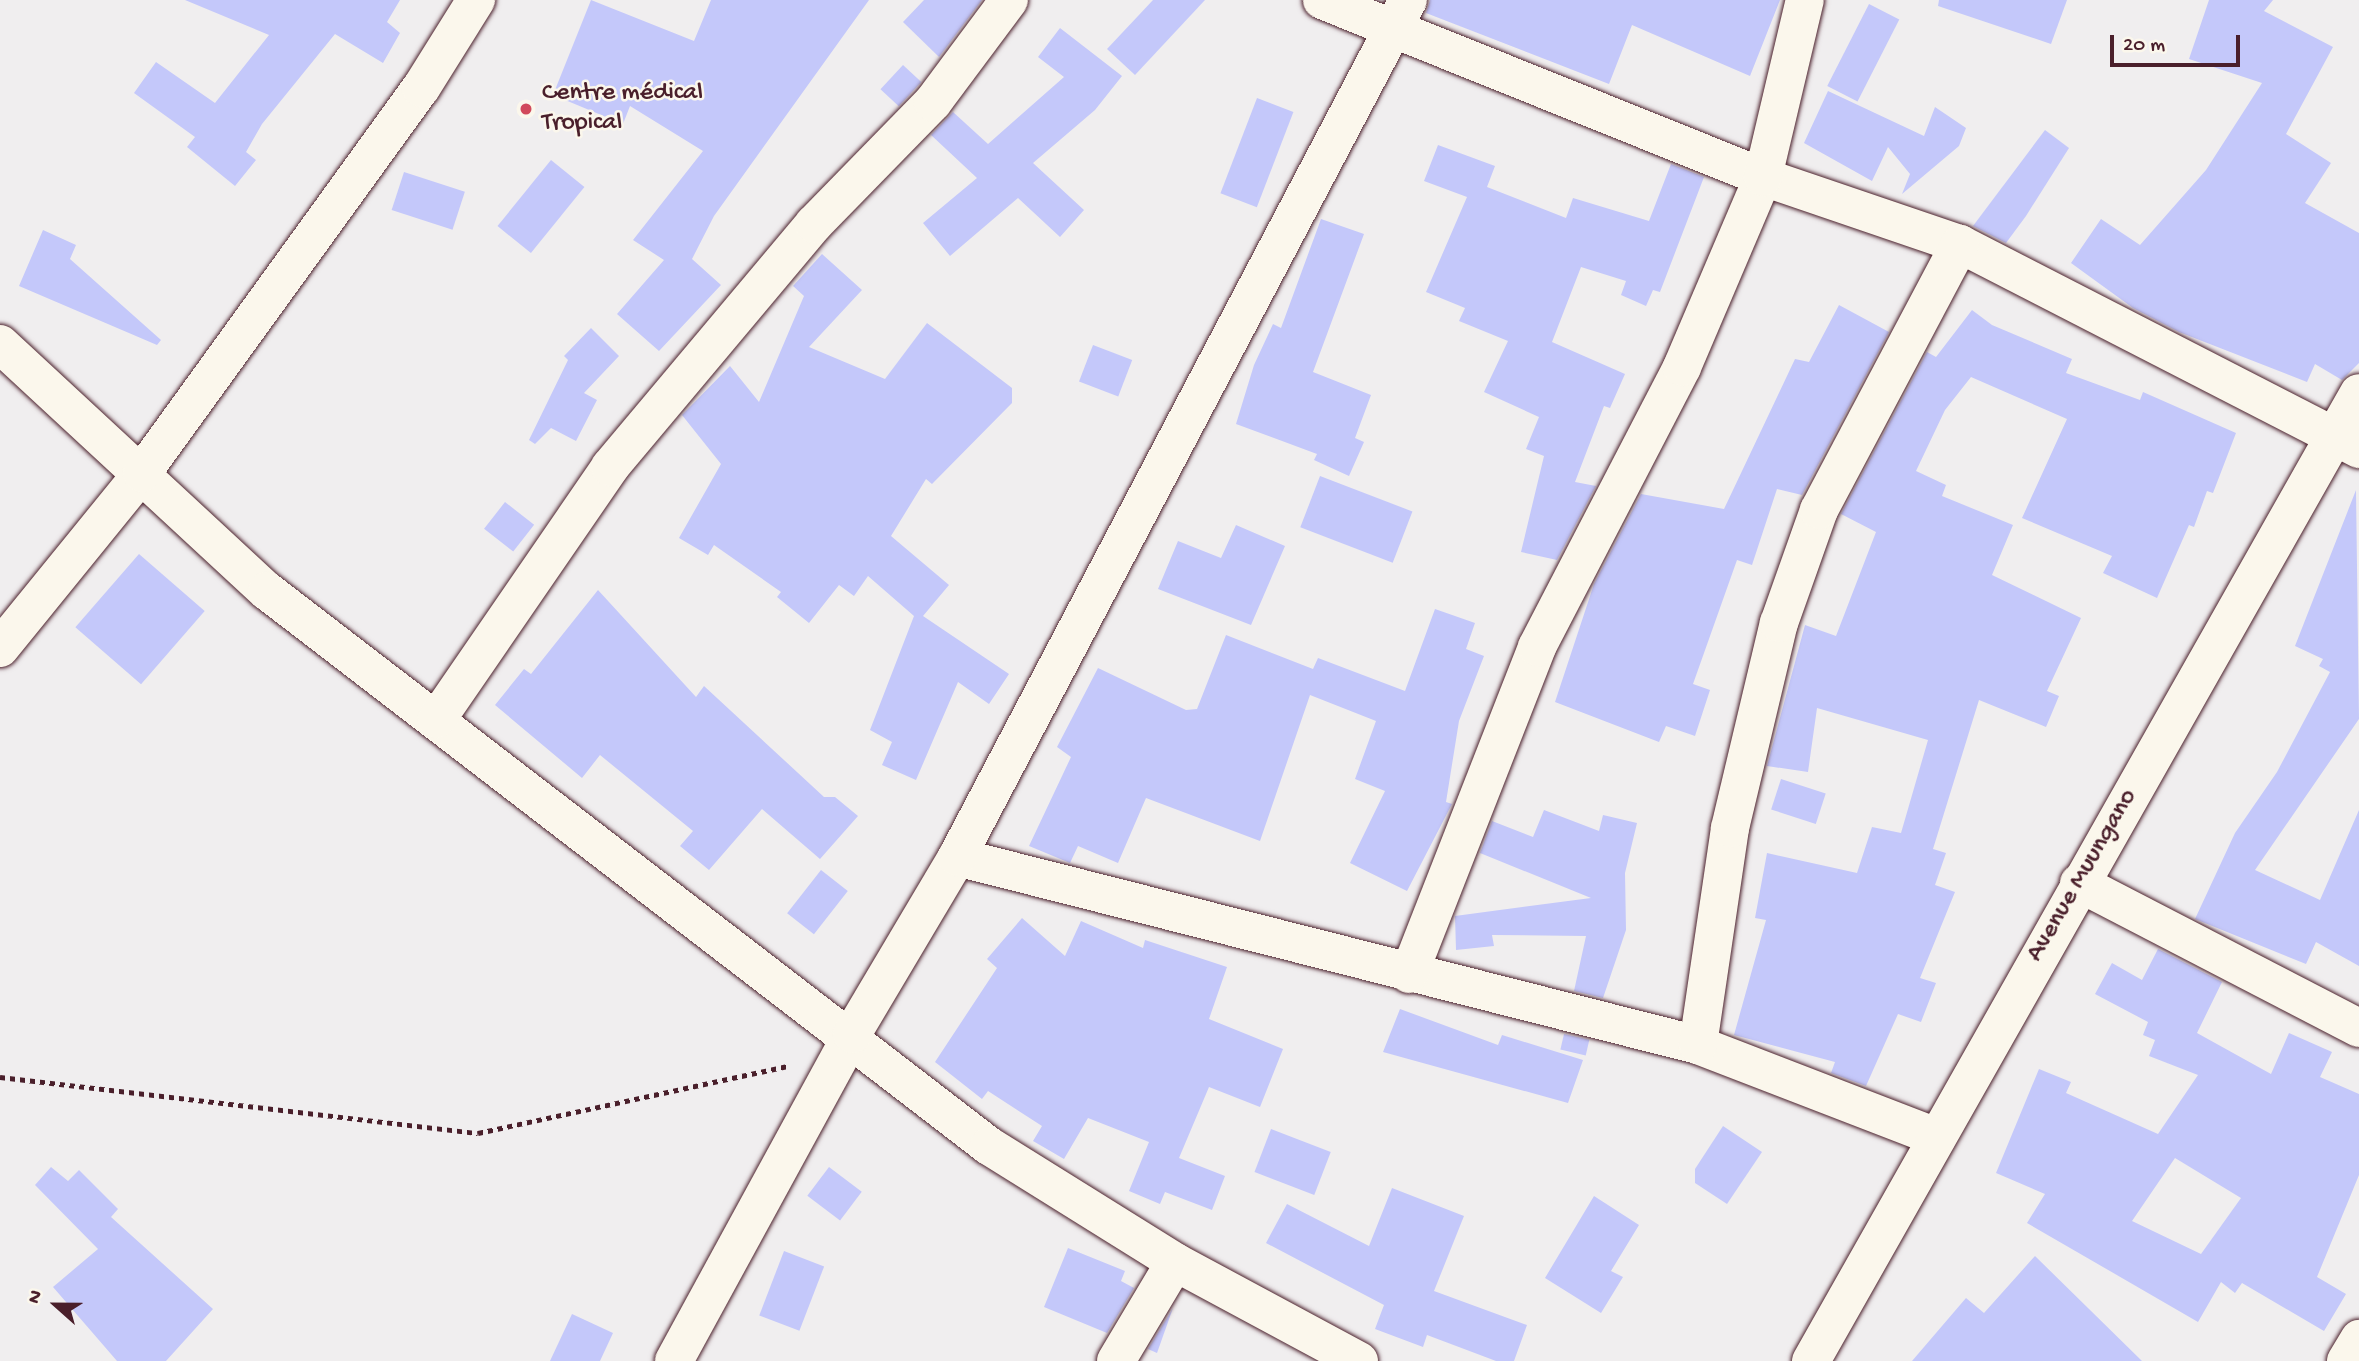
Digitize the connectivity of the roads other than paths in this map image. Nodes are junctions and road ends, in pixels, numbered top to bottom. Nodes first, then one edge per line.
1 (476, 0) edge
2 (1009, 0) edge
3 (1322, 0) edge
4 (1805, 0) edge
5 (1399, 16) edge
6 (1763, 177) junction
7 (1960, 244) junction
8 (0, 344) edge
9 (2359, 393) edge
10 (2347, 443) edge
11 (142, 473) junction
12 (0, 648) edge
13 (438, 719) junction
14 (957, 857) junction
15 (2079, 883) junction
16 (1409, 974) junction
17 (2359, 1028) edge
18 (852, 1034) junction
19 (1698, 1045) junction
20 (1937, 1137) junction
21 (1175, 1262) junction
22 (2359, 1339) edge
23 (674, 1361) edge
24 (1116, 1361) edge
25 (1359, 1361) edge
26 (1811, 1361) edge
27 (2346, 1361) edge

1 - 11 street
2 - 13 street
3 - 5 street
4 - 6 street
5 - 6 street
5 - 14 street
6 - 7 street
6 - 16 street
7 - 10 street
7 - 19 street
8 - 11 street
9 - 10 street, Avenue Muungano
10 - 15 street, Avenue Muungano
11 - 12 street
11 - 13 street
13 - 18 street
14 - 16 street
14 - 18 street
15 - 17 street
15 - 20 street, Avenue Muungano
16 - 19 street
18 - 21 street
18 - 23 street
19 - 20 street
20 - 26 street, Avenue Muungano
21 - 24 street
21 - 25 street
22 - 27 street

